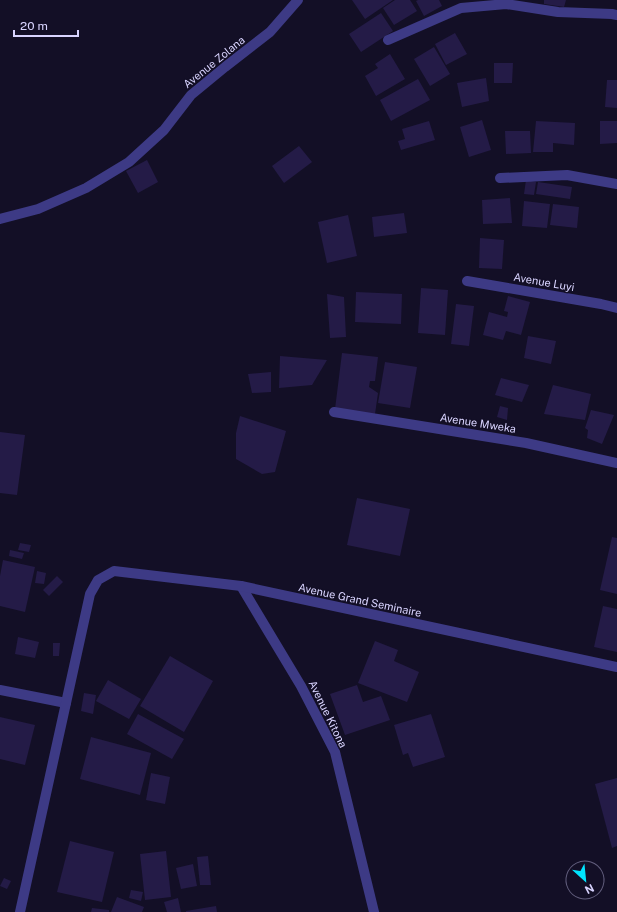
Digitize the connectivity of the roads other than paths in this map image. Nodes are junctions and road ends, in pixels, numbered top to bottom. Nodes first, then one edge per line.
1 (298, 0) edge
2 (617, 14) edge
3 (388, 40) dead end
4 (500, 178) dead end
5 (617, 184) edge
6 (0, 219) edge
7 (467, 281) dead end
8 (617, 308) edge
9 (334, 412) dead end
10 (617, 463) edge
11 (241, 586) junction
12 (617, 667) edge
13 (0, 690) edge
14 (66, 703) junction
15 (20, 912) edge
16 (374, 912) edge

1 - 6 street, Avenue Zolana
2 - 3 street
4 - 5 street
7 - 8 street, Avenue Luyi
9 - 10 street, Avenue Mweka
11 - 12 street, Avenue Grand Seminaire
11 - 14 street, Avenue Grand Seminaire
11 - 16 street, Avenue Kitona
13 - 14 street
14 - 15 street

